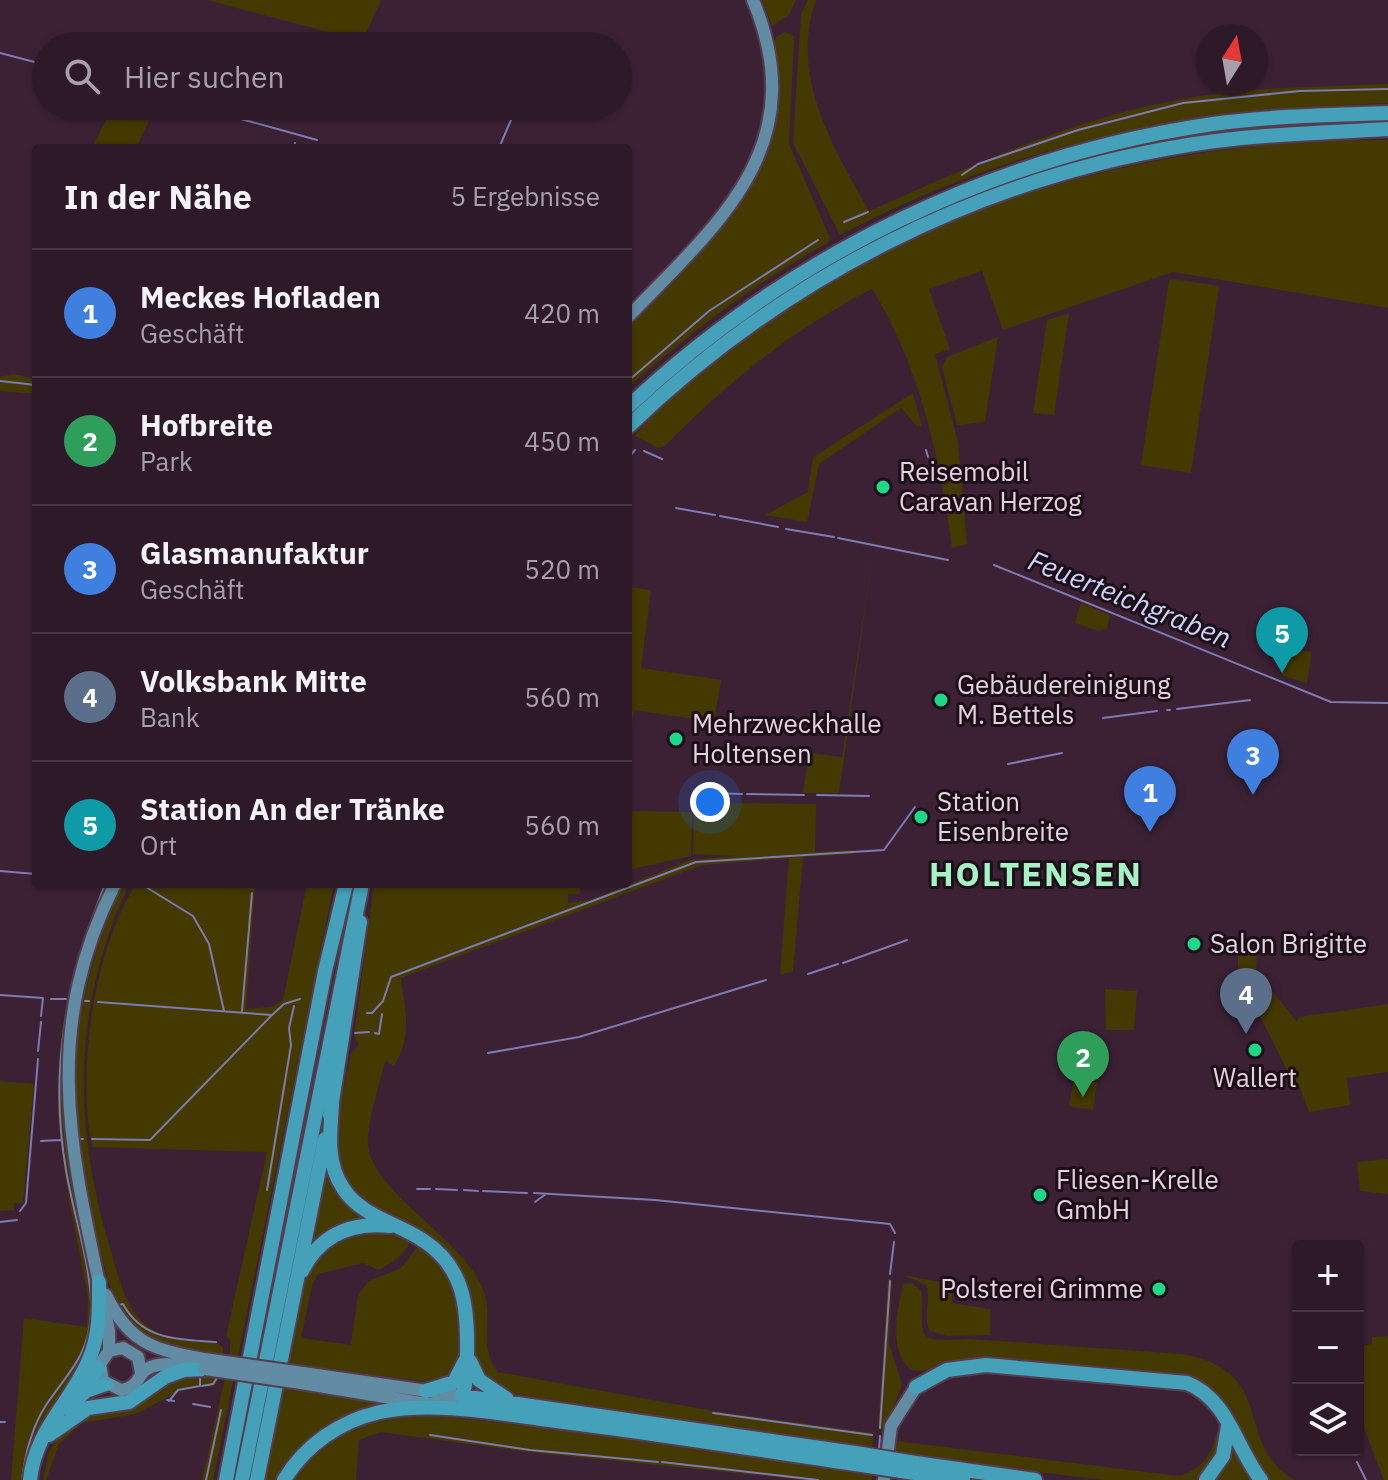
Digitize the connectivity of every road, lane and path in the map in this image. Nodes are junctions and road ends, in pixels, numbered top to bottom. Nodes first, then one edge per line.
1 (753, 0) edge
2 (1388, 113) edge
3 (1388, 129) edge
4 (632, 313) edge
5 (632, 404) edge
6 (632, 423) edge
7 (113, 888) edge
8 (345, 888) edge
9 (362, 888) edge
10 (362, 888) edge
11 (332, 1105) junction
12 (398, 1227) junction
13 (296, 1286) junction
14 (102, 1289) junction
15 (123, 1348) junction
16 (109, 1351) junction
17 (467, 1353) junction
18 (138, 1357) junction
19 (204, 1364) junction
20 (99, 1368) junction
21 (141, 1373) junction
22 (106, 1384) junction
23 (916, 1387) joint
24 (462, 1396) junction
25 (426, 1397) junction
26 (64, 1402) junction
27 (520, 1404) junction
28 (474, 1412) junction
29 (1228, 1425) junction
30 (49, 1435) junction
31 (862, 1460) junction
32 (908, 1467) junction
33 (30, 1480) edge
34 (37, 1480) edge
35 (226, 1480) edge
36 (242, 1480) edge
37 (257, 1480) edge
38 (284, 1480) edge
39 (884, 1480) edge
40 (963, 1480) edge
41 (1035, 1480) edge
42 (1206, 1480) edge
43 (1261, 1480) edge

1 - 4 main road
2 - 5 highway
3 - 6 highway
7 - 14 main road
8 - 35 highway
9 - 11 highway
10 - 36 highway
11 - 12 highway
11 - 13 highway
12 - 13 highway
12 - 17 highway
13 - 37 highway
14 - 15 main road
14 - 16 main road
14 - 19 main road
14 - 26 highway
15 - 16 main road
15 - 18 main road
16 - 20 main road
17 - 24 highway
17 - 25 highway
17 - 27 highway
18 - 19 main road
18 - 21 main road
19 - 21 main road
19 - 25 main road, bridge
19 - 30 highway
20 - 22 main road
20 - 26 highway
21 - 22 main road
22 - 30 highway
23 - 29 highway
23 - 39 main road
24 - 25 main road
24 - 27 highway
25 - 28 highway
26 - 33 highway
27 - 31 highway
28 - 31 highway
28 - 38 highway
29 - 42 highway
29 - 43 highway
30 - 34 highway
31 - 32 highway, bridge
32 - 40 highway
32 - 41 highway

